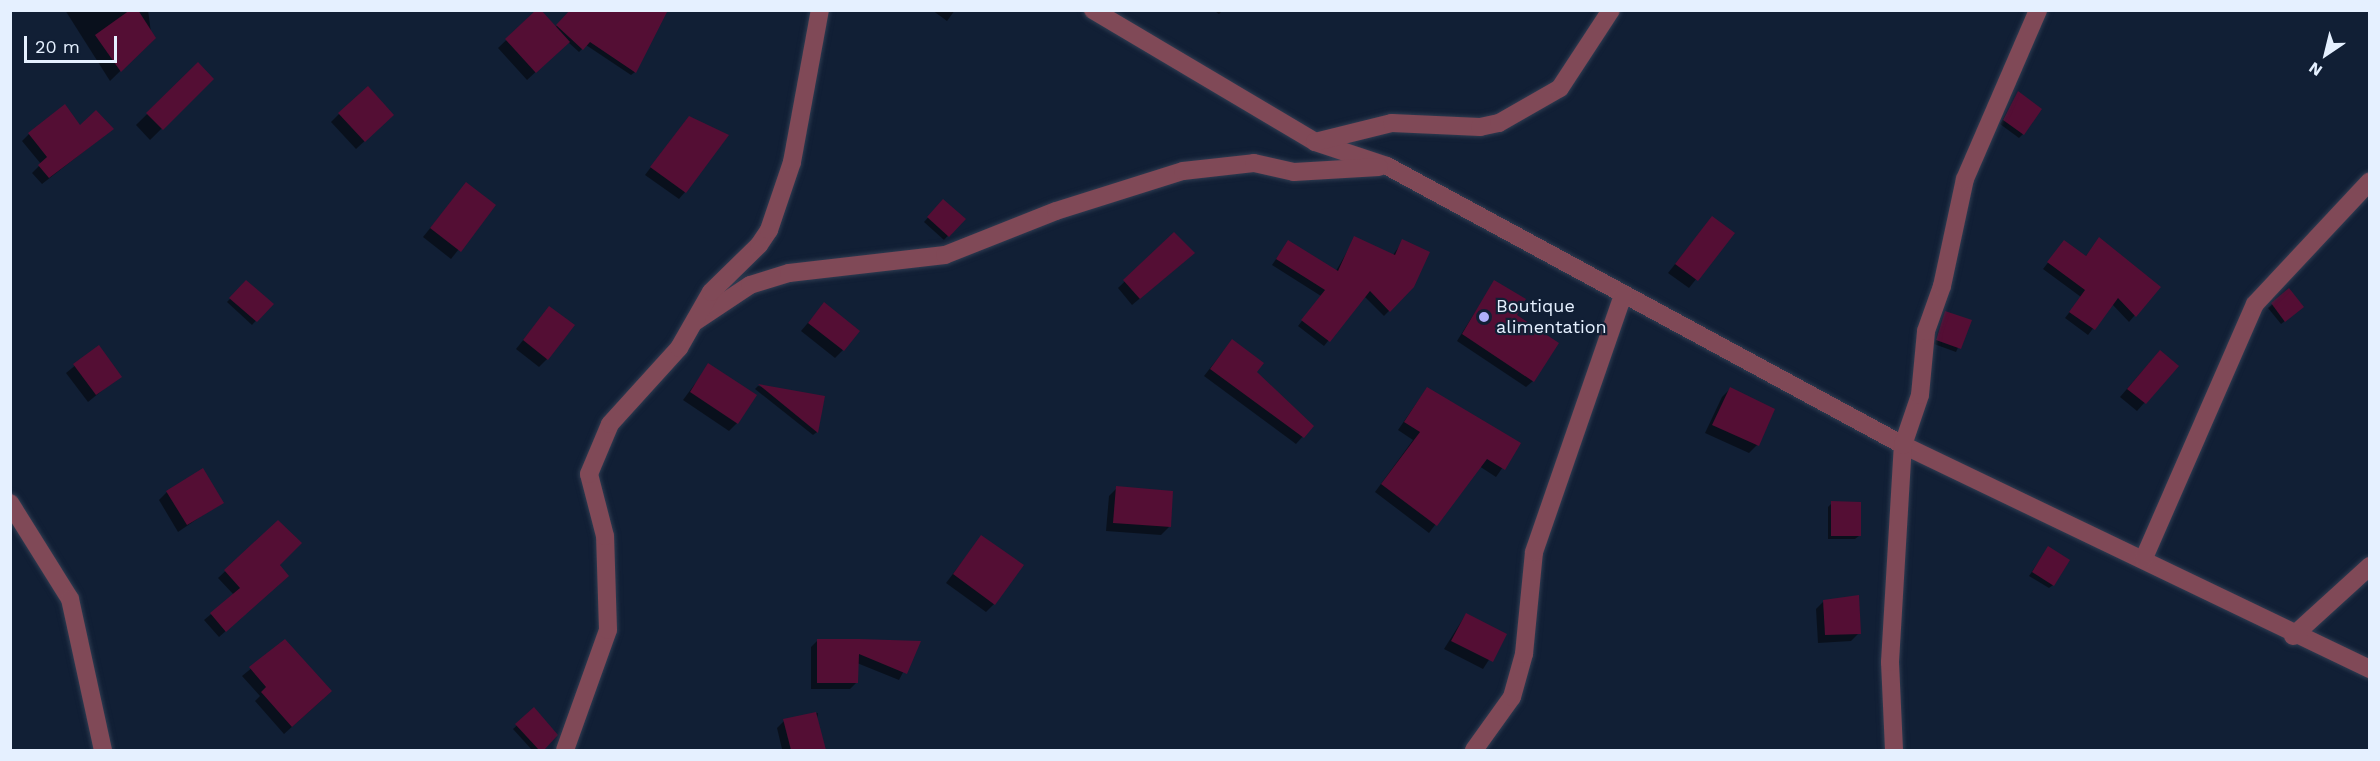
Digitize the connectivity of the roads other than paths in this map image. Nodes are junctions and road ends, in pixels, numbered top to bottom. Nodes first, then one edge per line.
1 (820, 10) edge
2 (1093, 10) edge
3 (1611, 10) edge
4 (2038, 10) edge
5 (1315, 142) junction
6 (1387, 166) junction
7 (2370, 181) edge
8 (1629, 297) junction
9 (693, 323) junction
10 (1903, 445) junction
11 (10, 503) edge
12 (2144, 558) junction
13 (2370, 566) edge
14 (2293, 636) junction
15 (2370, 669) edge
16 (103, 750) edge
17 (565, 750) edge
18 (1474, 750) edge
19 (1893, 750) edge

1 - 9 street
2 - 5 street
3 - 5 street
4 - 10 street
5 - 6 street
6 - 8 street
6 - 9 street
7 - 12 street
8 - 10 street
8 - 18 street
9 - 17 street
10 - 12 street
10 - 19 street
11 - 16 street
12 - 14 street
13 - 14 street
14 - 15 street

